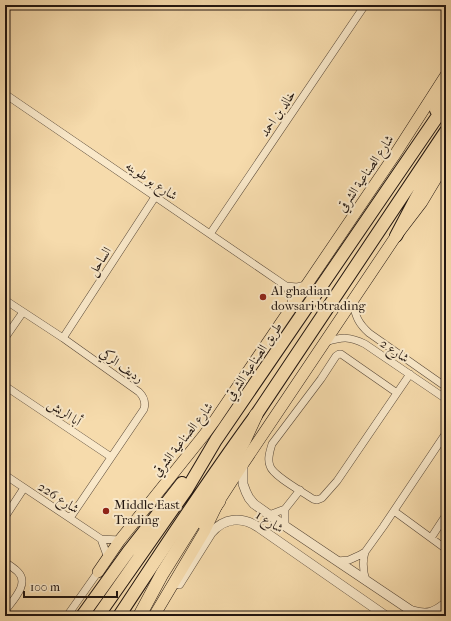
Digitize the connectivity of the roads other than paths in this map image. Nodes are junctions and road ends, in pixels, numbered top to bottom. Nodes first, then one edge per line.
1 (365, 5) edge
2 (446, 75) edge
3 (446, 92) edge
4 (5, 94) edge
5 (446, 104) edge
6 (446, 132) edge
7 (420, 142) junction
8 (446, 147) edge
9 (446, 162) edge
10 (156, 197) junction
11 (210, 234) junction
12 (396, 236) junction
13 (306, 285) junction
14 (286, 286) junction
15 (5, 300) edge
16 (352, 301) junction
17 (292, 308) junction
18 (23, 312) junction
19 (5, 338) edge
20 (63, 338) junction
21 (325, 342) junction
22 (410, 374) junction
23 (5, 386) edge
24 (446, 387) edge
25 (397, 393) junction
26 (446, 399) edge
27 (256, 415) junction
28 (446, 433) edge
29 (216, 440) junction
30 (111, 457) junction
31 (242, 464) junction
32 (5, 475) edge
33 (24, 488) junction
34 (300, 490) junction
35 (219, 501) junction
36 (285, 509) junction
37 (394, 511) junction
38 (270, 515) junction
39 (446, 515) edge
40 (156, 516) junction
41 (5, 517) edge
42 (70, 518) junction
43 (285, 526) junction
44 (129, 529) junction
45 (431, 538) junction
46 (101, 539) junction
47 (120, 540) junction
48 (446, 549) edge
49 (365, 552) junction
50 (108, 558) junction
51 (336, 561) junction
52 (5, 562) edge
53 (98, 572) joint
54 (366, 581) junction
55 (446, 603) edge
56 (160, 606) junction
57 (408, 610) junction
58 (5, 611) edge
59 (140, 615) edge
60 (67, 616) edge
61 (82, 616) edge
62 (98, 616) edge
63 (119, 616) edge
64 (154, 616) edge
65 (386, 616) edge
66 (419, 616) edge

1 - 11 street, خالد بن احمد
2 - 13 main road, شارع الصناعية الشرقي
3 - 7 highway
4 - 10 street, شارع بو طوينه
5 - 7 highway, طريق الصناعية الشرقي
6 - 27 highway
7 - 29 highway, طريق الصناعية الشرقي
8 - 12 highway
9 - 12 main road
10 - 11 street, شارع بو طوينه
10 - 20 street, الساحل
11 - 14 street, شارع بو طوينه
12 - 16 main road
13 - 14 street
13 - 17 main road, شارع الصناعية الشرقي
14 - 17 street
15 - 18 street, رديف الركي
16 - 21 main road
16 - 24 street, شارع 2
17 - 44 main road, شارع الصناعية الشرقي
18 - 19 street
18 - 20 street, رديف الركي
20 - 30 street, رديف الركي
21 - 22 street, شارع 2
21 - 31 main road
22 - 25 street
22 - 26 street, شارع 2
23 - 30 street, أبا الريش
25 - 34 street
25 - 34 street
27 - 59 highway
27 - 63 highway
28 - 37 street
29 - 40 highway
29 - 62 highway, طريق الصناعية الشرقي
30 - 42 street, رديف الركي
31 - 35 main road
31 - 38 street, شارع 1
32 - 33 street, شارع 226
33 - 41 street
33 - 42 street, شارع 226
34 - 36 street
35 - 56 main road
35 - 59 highway
36 - 38 street, شارع 1
36 - 43 street, شارع 1
37 - 45 street
37 - 49 street
38 - 43 street, شارع 1
39 - 45 street
40 - 44 main road
40 - 61 highway
42 - 46 street, شارع 226
43 - 51 street, شارع 1
44 - 47 main road, شارع الصناعية الشرقي
45 - 48 street
46 - 47 street
46 - 50 street
47 - 50 main road, شارع الصناعية الشرقي
49 - 51 street
49 - 54 street
50 - 53 main road, شارع الصناعية الشرقي
51 - 54 street, شارع 1
52 - 58 street
53 - 60 street, شارع الصناعية الشرقي
54 - 57 street, شارع 1
55 - 57 street
56 - 64 main road
56 - 65 street, شارع 1
57 - 66 street, شارع 1

